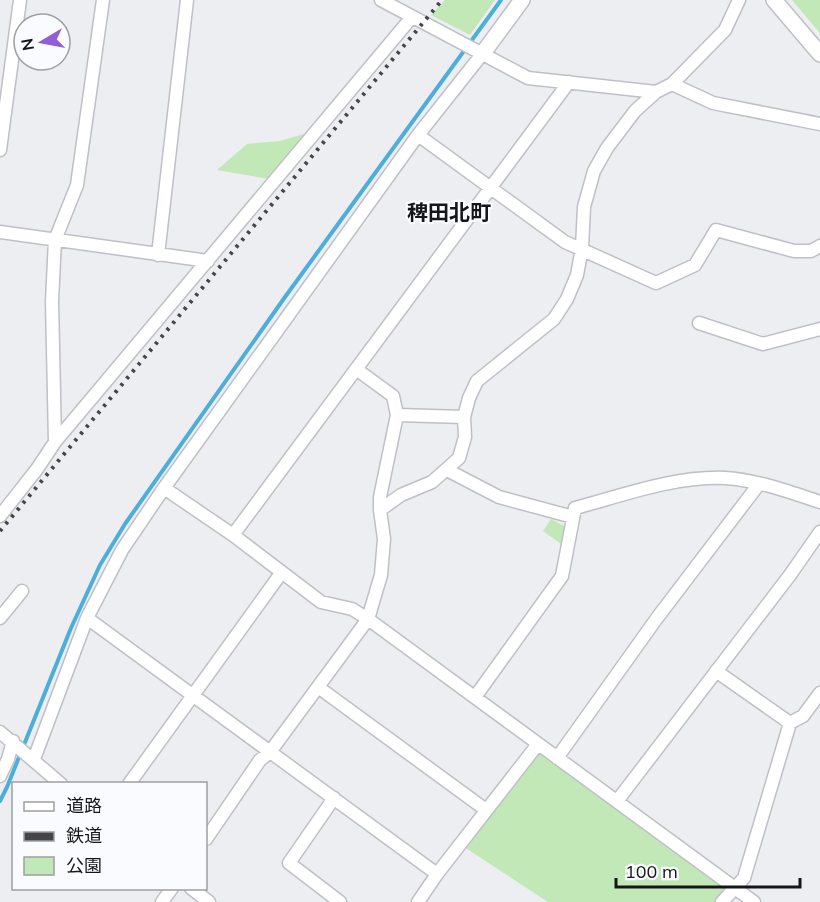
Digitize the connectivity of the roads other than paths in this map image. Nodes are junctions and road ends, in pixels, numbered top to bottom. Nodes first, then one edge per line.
1 (20, 0) edge
2 (103, 0) edge
3 (187, 0) edge
4 (381, 0) edge
5 (522, 0) edge
6 (739, 0) edge
7 (774, 0) edge
8 (412, 17) junction
9 (479, 51) junction
10 (820, 54) edge
11 (569, 82) junction
12 (672, 84) junction
13 (656, 92) junction
14 (820, 124) edge
15 (418, 135) junction
16 (0, 150) edge
17 (491, 186) junction
18 (0, 232) edge
19 (55, 240) junction
20 (820, 246) edge
21 (582, 248) junction
22 (158, 255) junction
23 (208, 261) junction
24 (699, 323) dead end
25 (820, 329) edge
26 (356, 369) junction
27 (397, 415) junction
28 (464, 417) junction
29 (55, 442) junction
30 (447, 470) junction
31 (759, 484) junction
32 (164, 488) junction
33 (820, 502) edge
34 (380, 510) junction
35 (0, 516) edge
36 (573, 517) junction
37 (820, 532) edge
38 (233, 535) junction
39 (282, 572) junction
40 (22, 591) dead end
41 (0, 618) edge
42 (87, 618) junction
43 (368, 619) junction
44 (716, 671) junction
45 (318, 687) junction
46 (820, 693) edge
47 (192, 695) junction
48 (475, 697) junction
49 (790, 723) junction
50 (0, 732) edge
51 (15, 743) junction
52 (538, 744) junction
53 (270, 752) junction
54 (32, 757) junction
55 (557, 758) junction
56 (0, 776) edge
57 (60, 782) edge
58 (130, 782) edge
59 (334, 798) junction
60 (617, 801) junction
61 (486, 810) junction
62 (207, 838) edge
63 (437, 874) junction
64 (734, 887) junction
65 (194, 890) edge
66 (209, 902) edge
67 (340, 902) edge
68 (418, 902) edge
69 (722, 902) edge
70 (754, 902) edge

1 - 16 street
2 - 19 street
3 - 22 street
4 - 8 street
5 - 9 street
6 - 12 street
7 - 10 street
8 - 9 street
8 - 23 street
9 - 11 street
9 - 15 street
11 - 13 street
11 - 17 street
12 - 13 street
12 - 14 street
13 - 21 street
15 - 17 street
15 - 32 street
17 - 21 street
17 - 26 street
18 - 19 street
19 - 22 street
19 - 29 street
20 - 21 street
21 - 28 street
22 - 23 street
23 - 29 street
24 - 25 street
26 - 27 street
26 - 38 street
27 - 28 street
27 - 34 street
28 - 30 street
29 - 35 street
30 - 34 street
30 - 36 street
31 - 33 street
31 - 36 street
31 - 55 street
32 - 38 street
32 - 42 street
34 - 43 street
36 - 48 street
37 - 44 street
38 - 39 street
39 - 43 street
39 - 47 street
40 - 41 street
42 - 47 street
42 - 54 street
43 - 45 street
43 - 48 street
44 - 49 street
44 - 60 street
45 - 53 street
45 - 61 street
46 - 49 street
47 - 53 street
47 - 58 street
48 - 52 street
49 - 64 street
50 - 51 street
51 - 54 street
51 - 56 street
52 - 55 street
52 - 61 street
53 - 59 street
53 - 62 street
54 - 57 street
55 - 60 street
59 - 63 street
59 - 67 street
60 - 64 street
61 - 63 street
63 - 68 street
64 - 69 street
64 - 70 street
65 - 66 street

